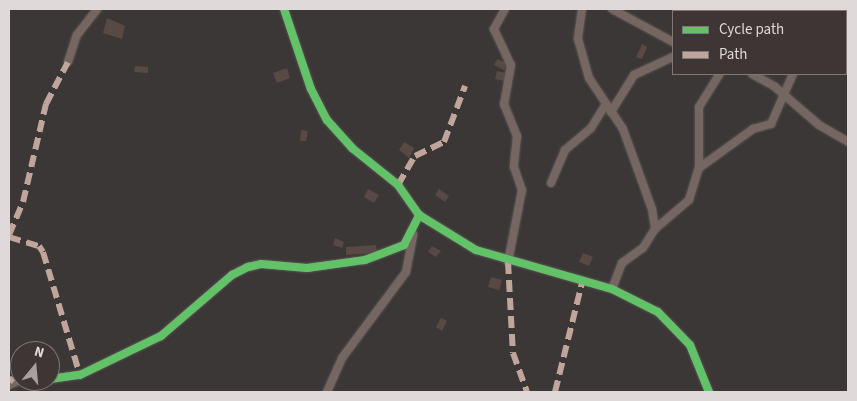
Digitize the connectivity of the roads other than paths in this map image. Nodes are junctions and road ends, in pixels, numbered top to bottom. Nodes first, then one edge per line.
1 (97, 9) edge
2 (284, 9) edge
3 (505, 9) edge
4 (582, 9) edge
5 (612, 9) edge
6 (672, 41) edge
7 (672, 57) edge
8 (68, 62) dead end
9 (719, 75) edge
10 (754, 75) edge
11 (793, 75) edge
12 (782, 97) junction
13 (609, 108) junction
14 (848, 142) edge
15 (699, 168) junction
16 (551, 183) dead end
17 (419, 215) junction
18 (655, 229) junction
19 (413, 234) junction
20 (508, 262) junction
21 (612, 289) junction
22 (60, 378) edge
23 (327, 392) edge
24 (709, 392) edge

1 - 8 street
2 - 17 street
3 - 20 street
4 - 13 street
5 - 6 street
7 - 13 street
9 - 15 street
10 - 12 street
11 - 12 street
12 - 14 street
12 - 15 street
13 - 16 street
13 - 18 street
15 - 18 street
17 - 19 street
17 - 20 street
18 - 21 street
19 - 22 street
19 - 23 street
20 - 21 street
21 - 24 street

